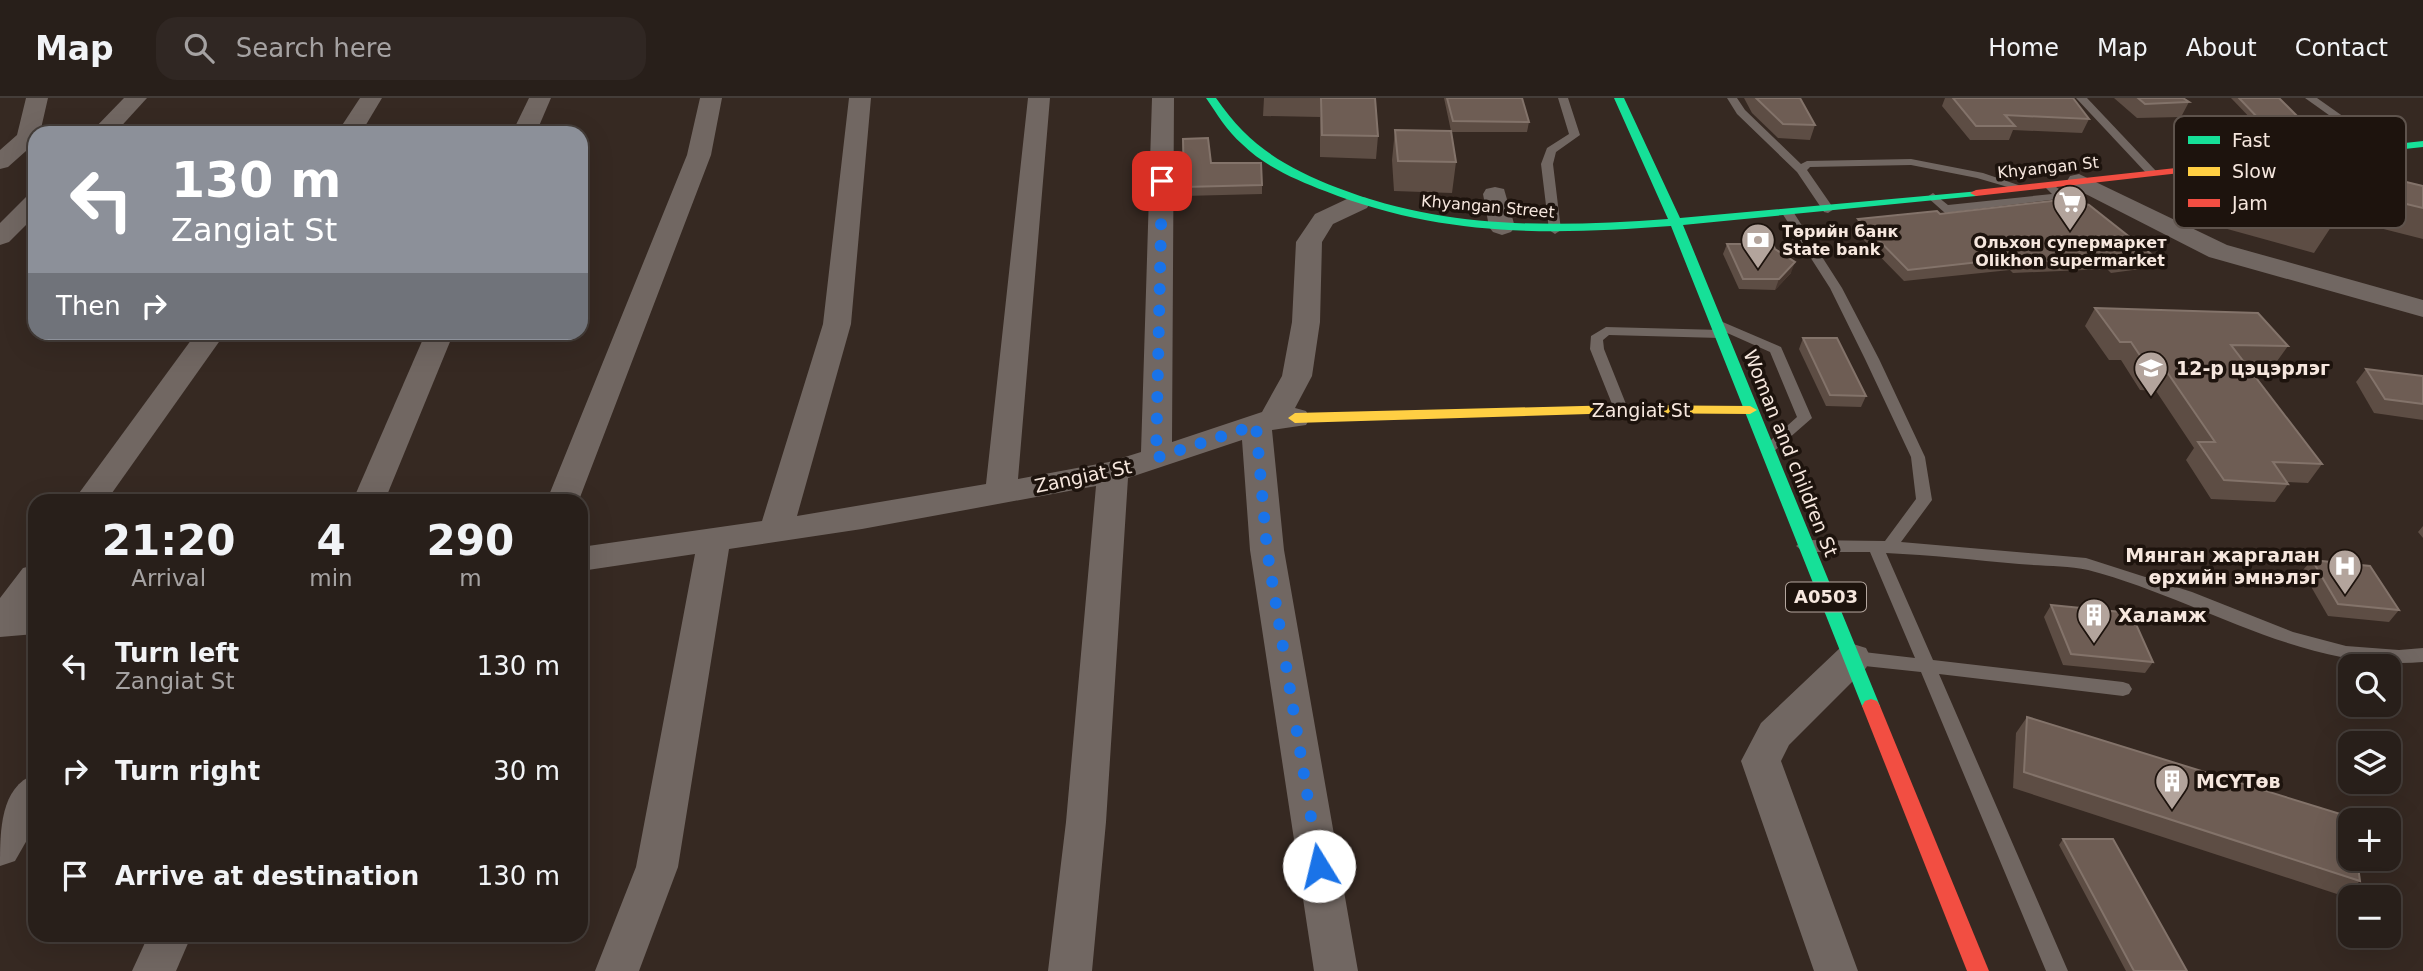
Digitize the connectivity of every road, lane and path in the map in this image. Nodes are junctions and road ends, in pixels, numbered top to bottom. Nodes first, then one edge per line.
1 (37, 98) edge
2 (136, 98) edge
3 (371, 98) edge
4 (540, 98) edge
5 (712, 98) edge
6 (860, 98) edge
7 (1039, 98) edge
8 (1163, 98) edge
9 (1212, 98) edge
10 (1563, 98) edge
11 (1619, 98) edge
12 (1732, 98) edge
13 (2081, 98) edge
14 (2310, 98) edge
15 (2336, 116) edge
16 (31, 126) edge
17 (109, 126) edge
18 (353, 126) edge
19 (527, 126) edge
20 (28, 137) edge
21 (0, 162) edge
22 (1801, 170) junction
23 (2174, 171) edge
24 (2152, 173) junction
25 (2079, 181) junction
26 (2049, 185) junction
27 (2020, 188) junction
28 (1495, 194) dead end
29 (1933, 197) junction
30 (1367, 199) junction
31 (28, 209) edge
32 (1828, 209) junction
33 (1788, 213) junction
34 (1676, 223) junction
35 (1502, 227) junction
36 (1555, 230) junction
37 (0, 237) edge
38 (2233, 248) dead end
39 (2280, 265) junction
40 (2423, 300) edge
41 (2423, 309) edge
42 (1718, 328) junction
43 (206, 340) edge
44 (437, 340) edge
45 (1621, 409) junction
46 (1751, 410) junction
47 (1275, 421) junction
48 (1768, 449) junction
49 (1156, 458) junction
50 (1114, 472) junction
51 (1001, 493) junction
52 (94, 494) edge
53 (372, 494) edge
54 (565, 494) edge
55 (776, 531) junction
56 (714, 541) junction
57 (1804, 546) junction
58 (1882, 547) junction
59 (588, 558) edge
60 (28, 586) edge
61 (28, 622) edge
62 (0, 624) edge
63 (2423, 655) edge
64 (1853, 658) junction
65 (1925, 666) junction
66 (2123, 689) dead end
67 (28, 802) edge
68 (0, 848) edge
69 (167, 942) edge
70 (154, 971) edge
71 (617, 971) edge
72 (1070, 971) edge
73 (1336, 971) edge
74 (1836, 971) edge
75 (1978, 971) edge
76 (2057, 971) edge

1 - 16 street
2 - 17 street
3 - 18 street
4 - 19 street
5 - 54 street
6 - 55 street
7 - 51 street
8 - 49 street
9 - 30 main road, Khyangan Street
10 - 36 lane
11 - 34 main road, A0503
12 - 22 lane
13 - 24 lane
14 - 15 lane
20 - 21 street
22 - 27 lane
22 - 32 lane
23 - 24 main road, Khyangan St
24 - 25 main road, Khyangan St
25 - 26 main road, Khyangan St
25 - 39 street
26 - 27 main road, Khyangan St
26 - 29 lane
27 - 29 main road, Khyangan St
28 - 35 street
29 - 32 main road, Khyangan St
30 - 35 main road, Khyangan Street
30 - 47 street
31 - 37 street
32 - 33 main road, Khyangan St
33 - 34 main road, Khyangan St
33 - 58 lane
34 - 36 main road, Khyangan Street
34 - 42 main road, Woman and children St / A0503
35 - 36 main road, Khyangan Street
38 - 39 lane
39 - 40 lane
39 - 41 street
42 - 45 lane
42 - 46 main road, Woman and children St / A0503
42 - 48 lane
43 - 52 street
44 - 53 street
45 - 46 main road, Zangiat St
45 - 47 main road, Zangiat St
46 - 48 main road, Woman and children St / A0503
47 - 49 street, Zangiat St
47 - 73 street
48 - 57 main road, Woman and children St / A0503
49 - 50 street, Zangiat St
50 - 51 street, Zangiat St
50 - 72 street
51 - 55 street, Zangiat St
55 - 56 street, Zangiat St
56 - 59 street, Zangiat St
56 - 71 street
57 - 58 lane
57 - 64 main road, Woman and children St / A0503
58 - 63 lane
58 - 65 lane
60 - 62 street
61 - 62 street
64 - 65 lane
64 - 74 street
64 - 75 main road, Woman and children St / A0503
65 - 66 lane
65 - 76 lane
67 - 68 street
69 - 70 street

